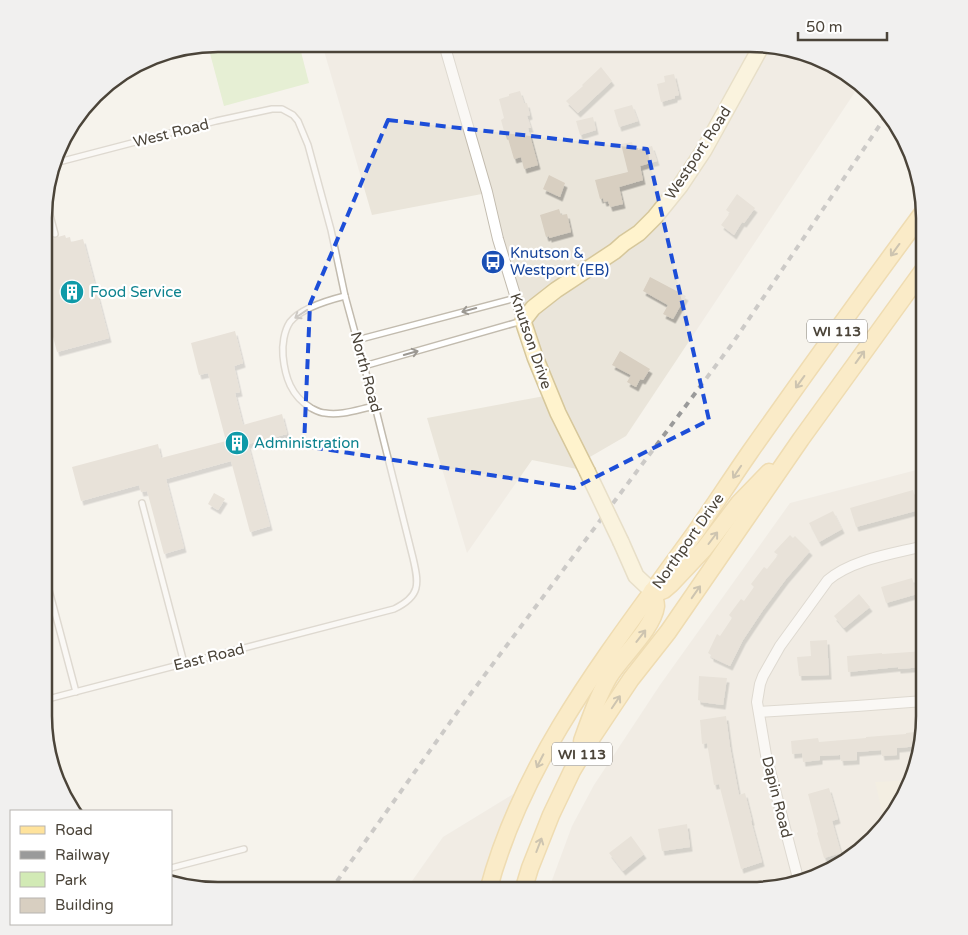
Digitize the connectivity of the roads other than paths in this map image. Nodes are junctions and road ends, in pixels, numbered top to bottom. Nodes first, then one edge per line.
1 (446, 52) edge
2 (758, 53) edge
3 (287, 112) joint
4 (63, 161) edge
5 (52, 223) edge
6 (915, 223) edge
7 (55, 234) dead end
8 (915, 281) edge
9 (345, 296) junction
10 (516, 298) junction
11 (523, 320) junction
12 (357, 340) junction
13 (364, 366) junction
14 (374, 406) junction
15 (801, 439) junction
16 (142, 503) dead end
17 (915, 548) edge
18 (652, 591) junction
19 (53, 604) edge
20 (374, 615) joint
21 (184, 663) junction
22 (76, 692) junction
23 (53, 698) edge
24 (915, 702) edge
25 (758, 712) junction
26 (572, 771) junction
27 (244, 849) dead end
28 (172, 868) edge
29 (797, 875) edge
30 (490, 882) edge
31 (526, 882) edge

1 - 10 street, Knutson Drive
2 - 11 street, Westport Road
3 - 4 lane, West Road
3 - 9 lane, North Road
5 - 7 lane
6 -> 18 main road, Northport Drive / WI 113
15 -> 8 main road, WI 113
9 - 12 lane, North Road
9 -> 14 lane
10 - 11 street, Knutson Drive
10 -> 12 lane
13 -> 11 lane
11 - 18 street, Knutson Drive, bridge
12 - 13 lane, North Road
13 - 14 lane, North Road
14 - 20 lane, North Road
18 -> 15 main road
26 -> 15 main road, WI 113
16 - 21 lane
17 - 25 street, Dapin Road
26 -> 18 main road
18 -> 30 main road, Northport Drive / WI 113
19 - 22 lane
20 - 21 lane, East Road
21 - 22 lane, East Road
22 - 23 lane, East Road
24 - 25 street
25 - 29 street, Dapin Road
31 -> 26 main road, WI 113
27 - 28 lane

